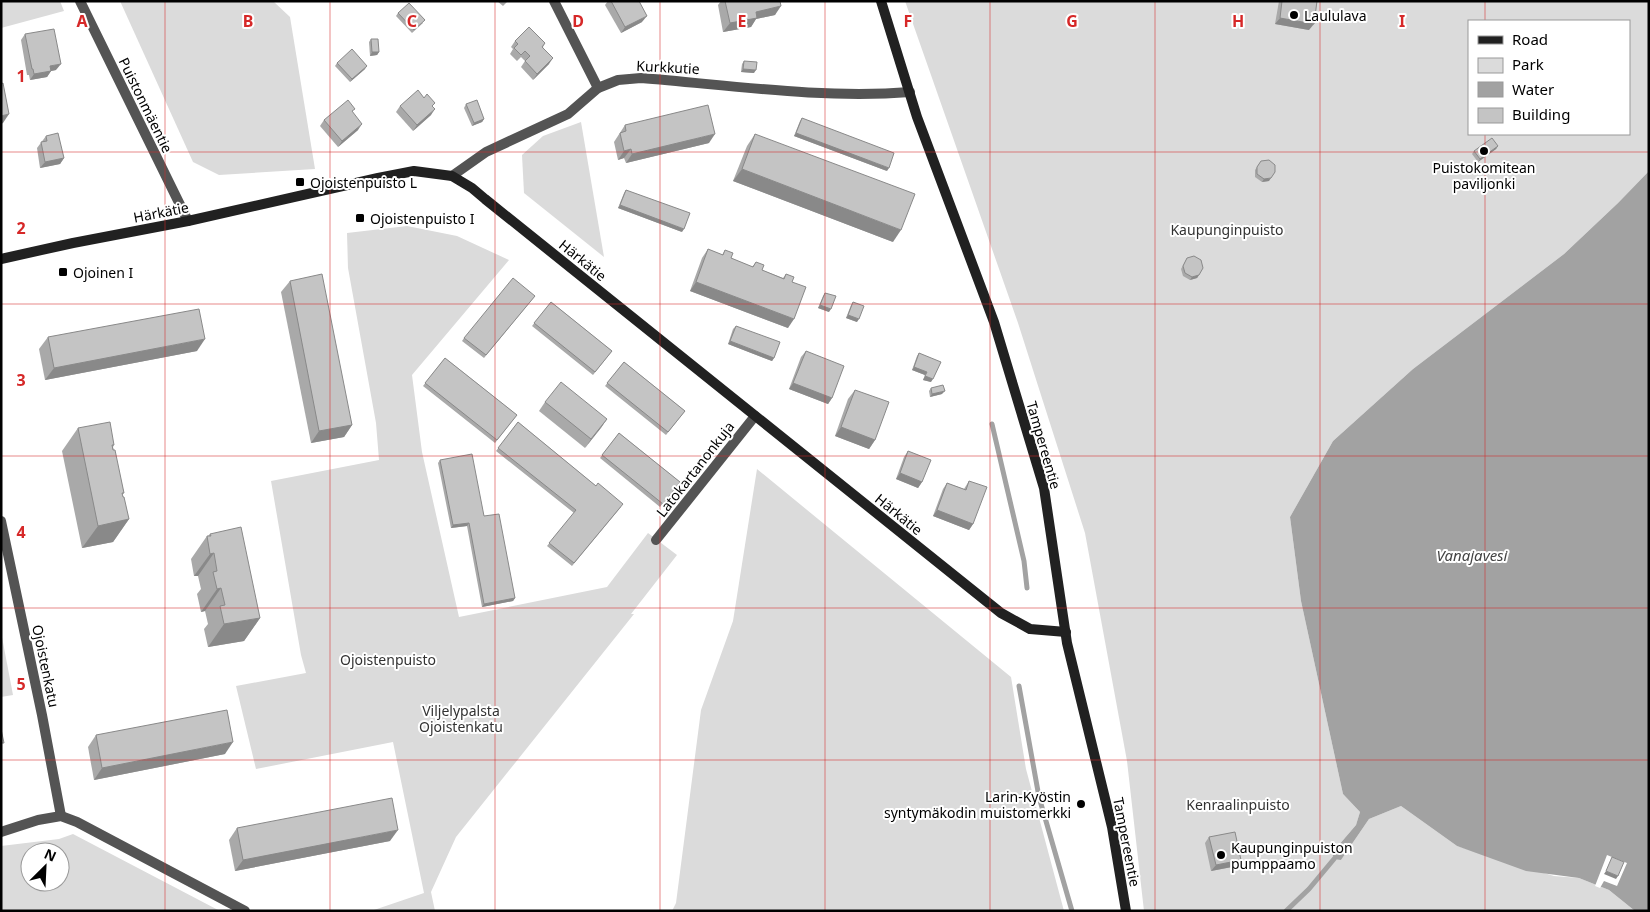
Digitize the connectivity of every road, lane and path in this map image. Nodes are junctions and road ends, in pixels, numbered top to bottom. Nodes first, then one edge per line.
1 (80, 1) edge
2 (554, 1) edge
3 (881, 1) edge
4 (598, 88) junction
5 (910, 92) junction
6 (452, 176) junction
7 (188, 221) junction
8 (1, 259) edge
9 (755, 416) junction
10 (1, 522) edge
11 (656, 540) dead end
12 (1066, 632) junction
13 (61, 816) junction
14 (1, 832) edge
15 (245, 911) edge
16 (1126, 911) edge

1 - 7 street, Puistonmäentie
2 - 4 street
3 - 5 main road, Tampereentie
4 - 5 street, Kurkkutie
4 - 6 street, Kurkkutie
5 - 12 main road, Tampereentie
6 - 7 main road, Härkätie
6 - 9 main road, Härkätie
7 - 8 main road, Härkätie
9 - 11 street, Latokartanonkuja
9 - 12 main road, Härkätie
10 - 13 street, Ojoistenkatu
12 - 16 main road, Tampereentie
13 - 14 street
13 - 15 street

